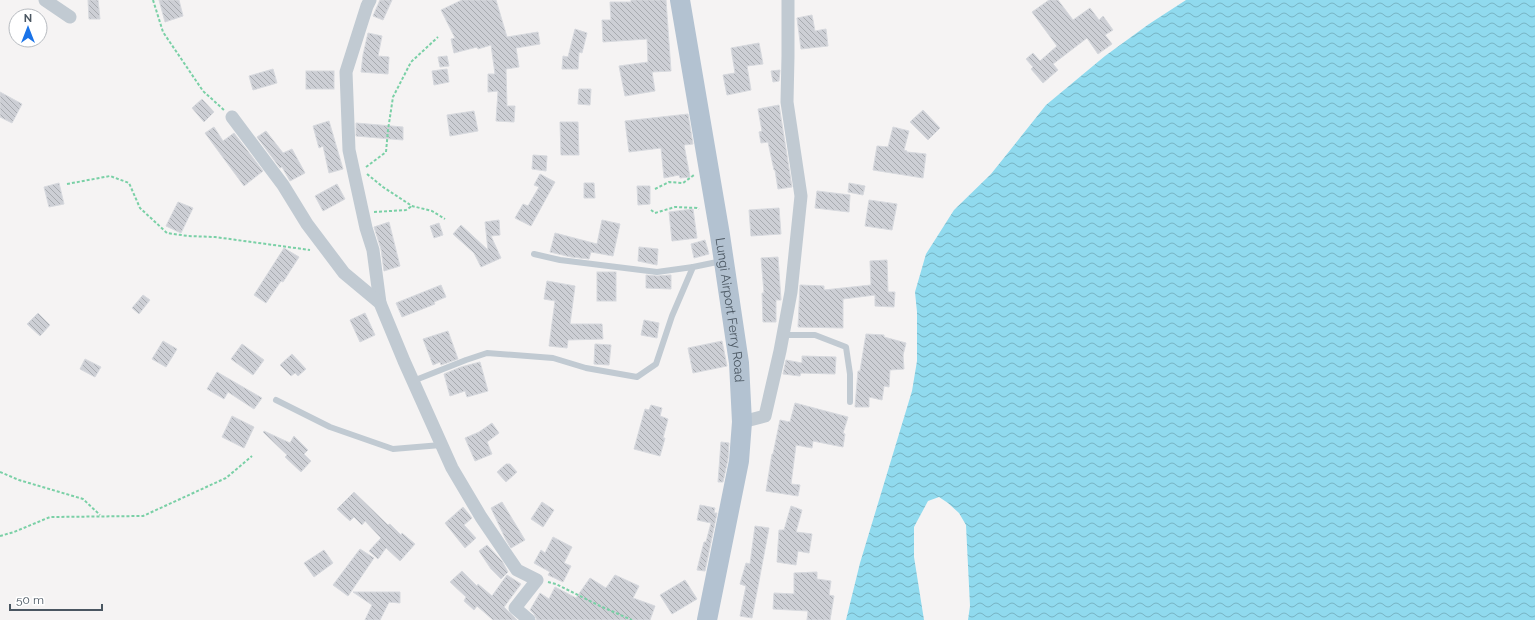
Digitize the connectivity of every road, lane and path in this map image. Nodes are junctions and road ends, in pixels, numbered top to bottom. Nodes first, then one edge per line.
1 (45, 0) edge
2 (153, 0) edge
3 (370, 0) edge
4 (680, 0) edge
5 (788, 0) edge
6 (70, 17) dead end
7 (438, 37) dead end
8 (232, 117) joint
9 (708, 170) junction
10 (67, 184) dead end
11 (655, 189) dead end
12 (412, 206) junction
13 (651, 210) dead end
14 (363, 212) junction
15 (703, 212) dead end
16 (445, 219) dead end
17 (329, 253) junction
18 (534, 254) dead end
19 (723, 260) junction
20 (693, 268) junction
21 (380, 303) junction
22 (783, 336) junction
23 (413, 382) junction
24 (276, 400) dead end
25 (850, 402) dead end
26 (742, 422) junction
27 (442, 445) junction
28 (252, 456) dead end
29 (0, 472) edge
30 (101, 516) junction
31 (0, 536) edge
32 (537, 580) junction
33 (706, 619) edge
34 (528, 620) edge
35 (632, 620) edge

1 - 6 street
2 - 8 path
3 - 14 street
4 - 9 main road, Lungi Airport Ferry Road
5 - 22 street
7 - 12 path
8 - 17 street
9 - 11 path
9 - 19 main road, Lungi Airport Ferry Road
10 - 17 path
12 - 14 path
12 - 16 path
13 - 15 path
14 - 21 street
17 - 21 street
18 - 20 lane
19 - 20 lane
19 - 26 main road, Lungi Airport Ferry Road
20 - 23 lane
21 - 23 street
22 - 25 lane
22 - 26 street
23 - 27 street
24 - 27 lane
26 - 33 main road, Lungi Airport Ferry Road
27 - 32 street
28 - 30 path
29 - 30 path
30 - 31 path
32 - 34 street
32 - 35 path

